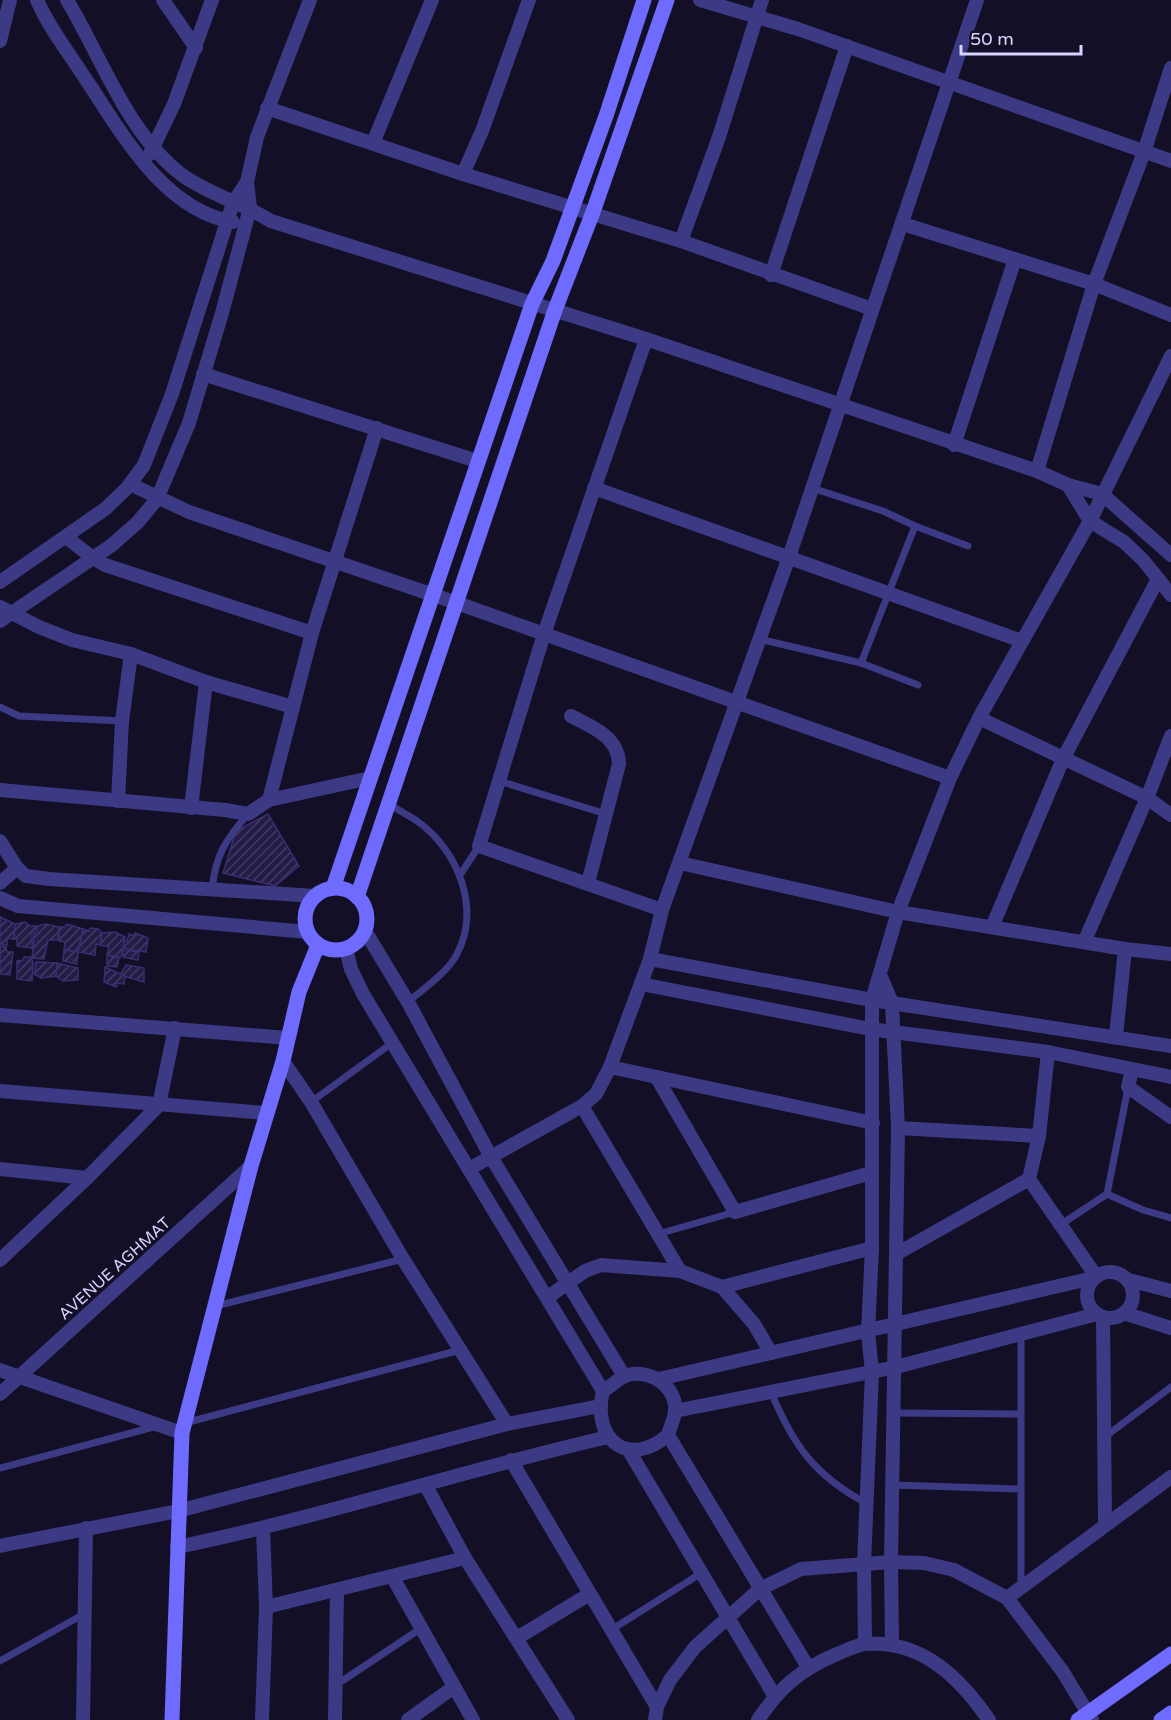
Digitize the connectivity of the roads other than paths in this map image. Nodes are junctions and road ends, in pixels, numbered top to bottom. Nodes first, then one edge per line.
1 (10, 0) edge
2 (37, 0) edge
3 (66, 0) edge
4 (163, 0) edge
5 (212, 0) edge
6 (310, 0) edge
7 (432, 0) edge
8 (529, 0) edge
9 (644, 0) edge
10 (667, 0) edge
11 (700, 0) edge
12 (762, 0) edge
13 (977, 0) edge
14 (757, 16) junction
15 (0, 41) edge
16 (847, 46) junction
17 (196, 48) junction
18 (1171, 68) edge
19 (950, 84) junction
20 (267, 108) junction
21 (373, 143) junction
22 (154, 146) junction
23 (1144, 152) junction
24 (1171, 161) edge
25 (145, 164) junction
26 (463, 174) junction
27 (247, 182) junction
28 (233, 203) junction
29 (571, 207) junction
30 (250, 208) junction
31 (593, 212) junction
32 (227, 221) junction
33 (271, 221) junction
34 (246, 224) junction
35 (903, 224) junction
36 (681, 241) junction
37 (1015, 259) junction
38 (771, 275) junction
39 (1094, 284) junction
40 (532, 304) junction
41 (872, 309) junction
42 (555, 310) junction
43 (1171, 315) edge
44 (646, 339) junction
45 (1171, 356) edge
46 (203, 374) junction
47 (839, 405) junction
48 (377, 428) junction
49 (954, 445) junction
50 (477, 461) junction
51 (1037, 471) junction
52 (130, 484) junction
53 (1068, 485) junction
54 (594, 488) junction
55 (812, 488) junction
56 (1102, 494) junction
57 (157, 499) junction
58 (1090, 521) junction
59 (915, 526) junction
60 (66, 537) junction
61 (968, 546) dead end
62 (1171, 555) edge
63 (789, 557) junction
64 (93, 558) junction
65 (336, 563) junction
66 (1158, 579) junction
67 (0, 582) edge
68 (888, 593) junction
69 (1171, 595) edge
70 (432, 596) junction
71 (457, 603) junction
72 (4, 614) edge
73 (312, 633) junction
74 (544, 634) junction
75 (759, 639) junction
76 (1022, 641) junction
77 (131, 654) junction
78 (861, 663) junction
79 (206, 682) junction
80 (918, 685) dead end
81 (735, 703) junction
82 (0, 707) edge
83 (292, 707) junction
84 (571, 716) dead end
85 (979, 718) junction
86 (122, 721) junction
87 (1169, 746) edge
88 (1063, 759) junction
89 (370, 778) junction
90 (950, 778) junction
91 (499, 781) junction
92 (0, 790) edge
93 (1147, 798) junction
94 (269, 800) junction
95 (118, 801) junction
96 (389, 804) junction
97 (191, 808) junction
98 (606, 813) junction
99 (248, 814) junction
100 (1171, 815) edge
101 (0, 842) edge
102 (479, 846) junction
103 (680, 863) junction
104 (17, 868) junction
105 (460, 875) junction
106 (0, 883) edge
107 (588, 883) junction
108 (333, 888) junction
109 (212, 890) junction
110 (315, 896) junction
111 (357, 897) junction
112 (0, 898) edge
113 (662, 909) junction
114 (898, 912) junction
115 (992, 927) junction
116 (364, 931) junction
117 (308, 932) junction
118 (1085, 940) junction
119 (318, 945) junction
120 (1125, 948) junction
121 (346, 949) junction
122 (1171, 954) edge
123 (650, 959) junction
124 (881, 977) junction
125 (641, 984) junction
126 (872, 1000) junction
127 (408, 1002) junction
128 (892, 1003) junction
129 (0, 1015) edge
130 (175, 1028) junction
131 (870, 1029) junction
132 (895, 1034) junction
133 (1116, 1036) junction
134 (288, 1038) junction
135 (392, 1043) junction
136 (1171, 1046) edge
137 (1048, 1052) junction
138 (283, 1061) junction
139 (610, 1067) junction
140 (1132, 1070) junction
141 (1171, 1077) edge
142 (657, 1078) junction
143 (1128, 1087) junction
144 (0, 1091) edge
145 (311, 1102) junction
146 (159, 1105) junction
147 (582, 1106) junction
148 (266, 1113) junction
149 (1171, 1117) edge
150 (873, 1123) junction
151 (898, 1128) junction
152 (1039, 1136) junction
153 (491, 1157) junction
154 (250, 1166) junction
155 (0, 1169) edge
156 (469, 1169) junction
157 (871, 1173) junction
158 (87, 1178) junction
159 (1029, 1179) junction
160 (1107, 1194) junction
161 (735, 1212) junction
162 (1171, 1218) edge
163 (1060, 1225) junction
164 (658, 1234) junction
165 (872, 1248) junction
166 (898, 1252) junction
167 (403, 1259) junction
168 (0, 1260) edge
169 (680, 1271) junction
170 (1095, 1277) junction
171 (1129, 1280) junction
172 (568, 1283) junction
173 (722, 1287) junction
174 (1171, 1291) edge
175 (548, 1297) junction
176 (216, 1306) junction
177 (1124, 1313) junction
178 (1100, 1316) junction
179 (897, 1324) junction
180 (1171, 1328) edge
181 (868, 1332) junction
182 (1021, 1334) junction
183 (460, 1350) junction
184 (771, 1353) junction
185 (896, 1367) junction
186 (0, 1370) edge
187 (872, 1372) junction
188 (624, 1376) junction
189 (19, 1377) junction
190 (659, 1378) junction
191 (1171, 1388) edge
192 (603, 1391) junction
193 (771, 1392) junction
194 (0, 1394) edge
195 (600, 1406) junction
196 (675, 1411) junction
197 (895, 1413) junction
198 (1021, 1414) junction
199 (507, 1424) junction
200 (160, 1425) junction
201 (183, 1428) junction
202 (668, 1435) junction
203 (608, 1437) junction
204 (1104, 1438) junction
205 (628, 1449) junction
206 (511, 1460) junction
207 (0, 1468) edge
208 (1171, 1477) edge
209 (893, 1485) junction
210 (426, 1486) junction
211 (1021, 1490) junction
212 (867, 1503) junction
213 (178, 1511) junction
214 (1105, 1524) junction
215 (86, 1528) junction
216 (263, 1529) junction
217 (0, 1546) edge
218 (177, 1547) junction
219 (465, 1558) junction
220 (891, 1562) junction
221 (864, 1564) junction
222 (703, 1572) junction
223 (392, 1576) junction
224 (1021, 1587) junction
225 (760, 1589) junction
226 (337, 1591) junction
227 (588, 1595) junction
228 (1007, 1598) junction
229 (266, 1607) junction
230 (85, 1614) junction
231 (729, 1616) junction
232 (420, 1629) junction
233 (610, 1630) junction
234 (517, 1638) junction
235 (865, 1644) junction
236 (892, 1645) junction
237 (1171, 1654) edge
238 (0, 1661) edge
239 (808, 1667) junction
240 (336, 1685) junction
241 (454, 1687) junction
242 (774, 1695) junction
243 (656, 1713) edge
244 (1171, 1713) edge
245 (1085, 1718) edge
246 (83, 1720) edge
247 (172, 1720) edge
248 (262, 1720) edge
249 (335, 1720) edge
250 (408, 1720) edge
251 (473, 1720) edge
252 (568, 1720) edge
253 (758, 1720) edge
254 (989, 1720) edge
255 (1161, 1720) edge

1 - 15 street
2 - 25 street
3 - 22 street
4 - 17 street
5 - 17 street
6 - 20 street
7 - 21 street
8 - 26 street
9 - 29 street
10 - 31 street
11 - 14 street
12 - 14 street
13 - 19 street
14 - 16 street
14 - 36 street
16 - 19 street
16 - 38 street
17 - 22 street
18 - 23 street
19 - 23 street
19 - 35 street
20 - 21 street
20 - 27 street
21 - 26 street
22 - 25 street
22 - 28 street
23 - 24 street
23 - 39 street
25 - 32 street
26 - 29 street
27 - 28 street
27 - 30 street
28 - 30 street
28 - 32 street
29 - 31 street
29 - 40 street
30 - 33 street
30 - 34 street
31 - 36 street
31 - 42 street
32 - 34 street
32 - 52 street
33 - 34 street
33 - 40 street
34 - 46 street
35 - 37 street
35 - 41 street
36 - 38 street
37 - 39 street
37 - 49 street
38 - 41 street
39 - 43 street
39 - 51 street
40 - 42 street
40 - 50 street
41 - 47 street
42 - 44 street
42 - 71 street
44 - 47 street
44 - 54 street
45 - 56 street
46 - 48 street
46 - 57 street
47 - 49 street
47 - 55 street
48 - 50 street
48 - 65 street
49 - 51 street
50 - 70 street
51 - 53 street
52 - 57 street
52 - 60 street
53 - 56 street
53 - 58 street
54 - 63 street
54 - 74 street
55 - 59 lane
55 - 63 street
56 - 58 street
56 - 62 street
57 - 64 street
57 - 65 street
58 - 66 street
58 - 76 street
59 - 61 lane
59 - 68 lane
60 - 64 street
60 - 67 street
63 - 68 street
63 - 75 street
64 - 72 street
64 - 73 street
65 - 70 street
65 - 73 street
66 - 69 street
66 - 88 street
68 - 76 street
68 - 78 lane
70 - 71 street
70 - 89 street
71 - 74 street
71 - 96 street
72 - 77 street
73 - 83 street
74 - 81 street
74 - 91 street
75 - 78 lane
75 - 81 street
76 - 85 street
77 - 79 street
77 - 86 street
78 - 80 lane
79 - 83 street
79 - 97 street
81 - 90 street
81 - 103 street
82 - 86 lane
83 - 94 street
84 - 98 street
85 - 88 street
85 - 90 street
86 - 95 street
87 - 93 street
88 - 93 street
88 - 115 street
89 - 94 street
89 - 108 street
90 - 114 street
91 - 98 lane
91 - 102 street
92 - 95 street
93 - 100 street
93 - 118 street
94 - 99 street
95 - 97 street
96 - 105 lane
96 - 111 street
97 - 99 street
98 - 107 street
99 - 109 lane
101 - 104 street
102 - 105 lane
102 - 107 street
103 - 113 street
103 - 114 street
104 - 106 street
104 - 109 street
105 - 127 lane
107 - 113 street
108 - 110 street
108 - 111 street
109 - 110 street
110 - 117 street
111 - 116 street
112 - 117 street
113 - 123 street
114 - 115 street
114 - 124 street
115 - 118 street
116 - 121 street
116 - 127 street
117 - 119 street
118 - 120 street
119 - 121 street
119 - 134 street
120 - 122 street
120 - 133 street
121 - 135 street
123 - 125 street
123 - 126 street
124 - 126 street
124 - 128 street
125 - 131 street
125 - 139 street
126 - 128 street
126 - 131 street
127 - 153 street
128 - 132 street
128 - 133 street
129 - 130 street
130 - 134 street
130 - 146 street
131 - 132 street
131 - 150 street
132 - 137 street
132 - 151 street
133 - 136 street
134 - 138 street
135 - 145 lane
135 - 156 street
137 - 140 street
137 - 152 street
138 - 145 street
138 - 148 street
139 - 142 street
139 - 147 street
140 - 141 street
140 - 143 street
142 - 150 street
142 - 161 street
143 - 149 street
143 - 160 lane
144 - 146 street
145 - 167 street
146 - 148 street
146 - 158 street
147 - 153 street
147 - 164 street
148 - 154 street
150 - 157 street
151 - 152 street
151 - 166 street
152 - 159 street
153 - 156 street
153 - 172 street
154 - 176 street
154 - 189 street, AVENUE AGHMAT
155 - 158 street
156 - 175 street
157 - 161 street
157 - 165 street
158 - 168 street
159 - 163 street
159 - 166 street
160 - 162 lane
160 - 163 lane
161 - 164 lane
163 - 170 street
164 - 169 street
165 - 173 street
165 - 181 street
166 - 179 street
167 - 176 lane
167 - 183 street
169 - 172 street
169 - 173 street
170 - 171 street
170 - 178 street
170 - 179 street
171 - 174 street
171 - 177 street
172 - 175 street
172 - 188 street
173 - 184 street
175 - 192 street
176 - 201 street
177 - 178 street
177 - 180 street
178 - 182 street
178 - 204 street
179 - 181 street
179 - 185 street
181 - 184 street
181 - 187 street
182 - 185 street
182 - 198 lane
183 - 199 street
183 - 201 lane
184 - 190 street
185 - 187 street
185 - 197 street
186 - 189 street
187 - 193 street
187 - 212 street
188 - 190 street
188 - 192 street
189 - 194 street, AVENUE AGHMAT
189 - 200 street
190 - 196 street
191 - 204 lane
192 - 195 street
193 - 196 street
193 - 212 lane
195 - 199 street
195 - 203 street
196 - 202 street
197 - 198 lane
197 - 209 street
198 - 211 lane
199 - 213 street
200 - 201 street
200 - 207 lane
201 - 213 street
202 - 205 street
202 - 225 street
203 - 205 street
203 - 206 street
204 - 214 street
205 - 222 street
206 - 210 street
206 - 227 street
208 - 214 street
209 - 211 lane
209 - 220 street
210 - 216 street
210 - 219 street
211 - 224 lane
212 - 221 street
213 - 215 street
213 - 218 street
214 - 224 street
215 - 217 street
215 - 230 street
216 - 218 street
216 - 229 street
218 - 247 street
219 - 223 street
219 - 234 street
220 - 221 street
220 - 228 street
220 - 236 street
221 - 225 street
221 - 235 street
222 - 231 street
222 - 233 lane
223 - 226 street
223 - 232 street
224 - 228 street
225 - 231 street
225 - 239 street
226 - 229 street
226 - 240 street
227 - 233 street
227 - 234 street
228 - 245 street
229 - 248 street
230 - 238 lane
230 - 246 street
231 - 242 street
231 - 243 street
232 - 240 lane
232 - 241 street
233 - 243 street
234 - 252 street
235 - 236 street
235 - 239 street
236 - 254 street
237 - 245 street
239 - 242 street
240 - 249 street
241 - 250 street
241 - 251 street
242 - 253 street
244 - 255 street

